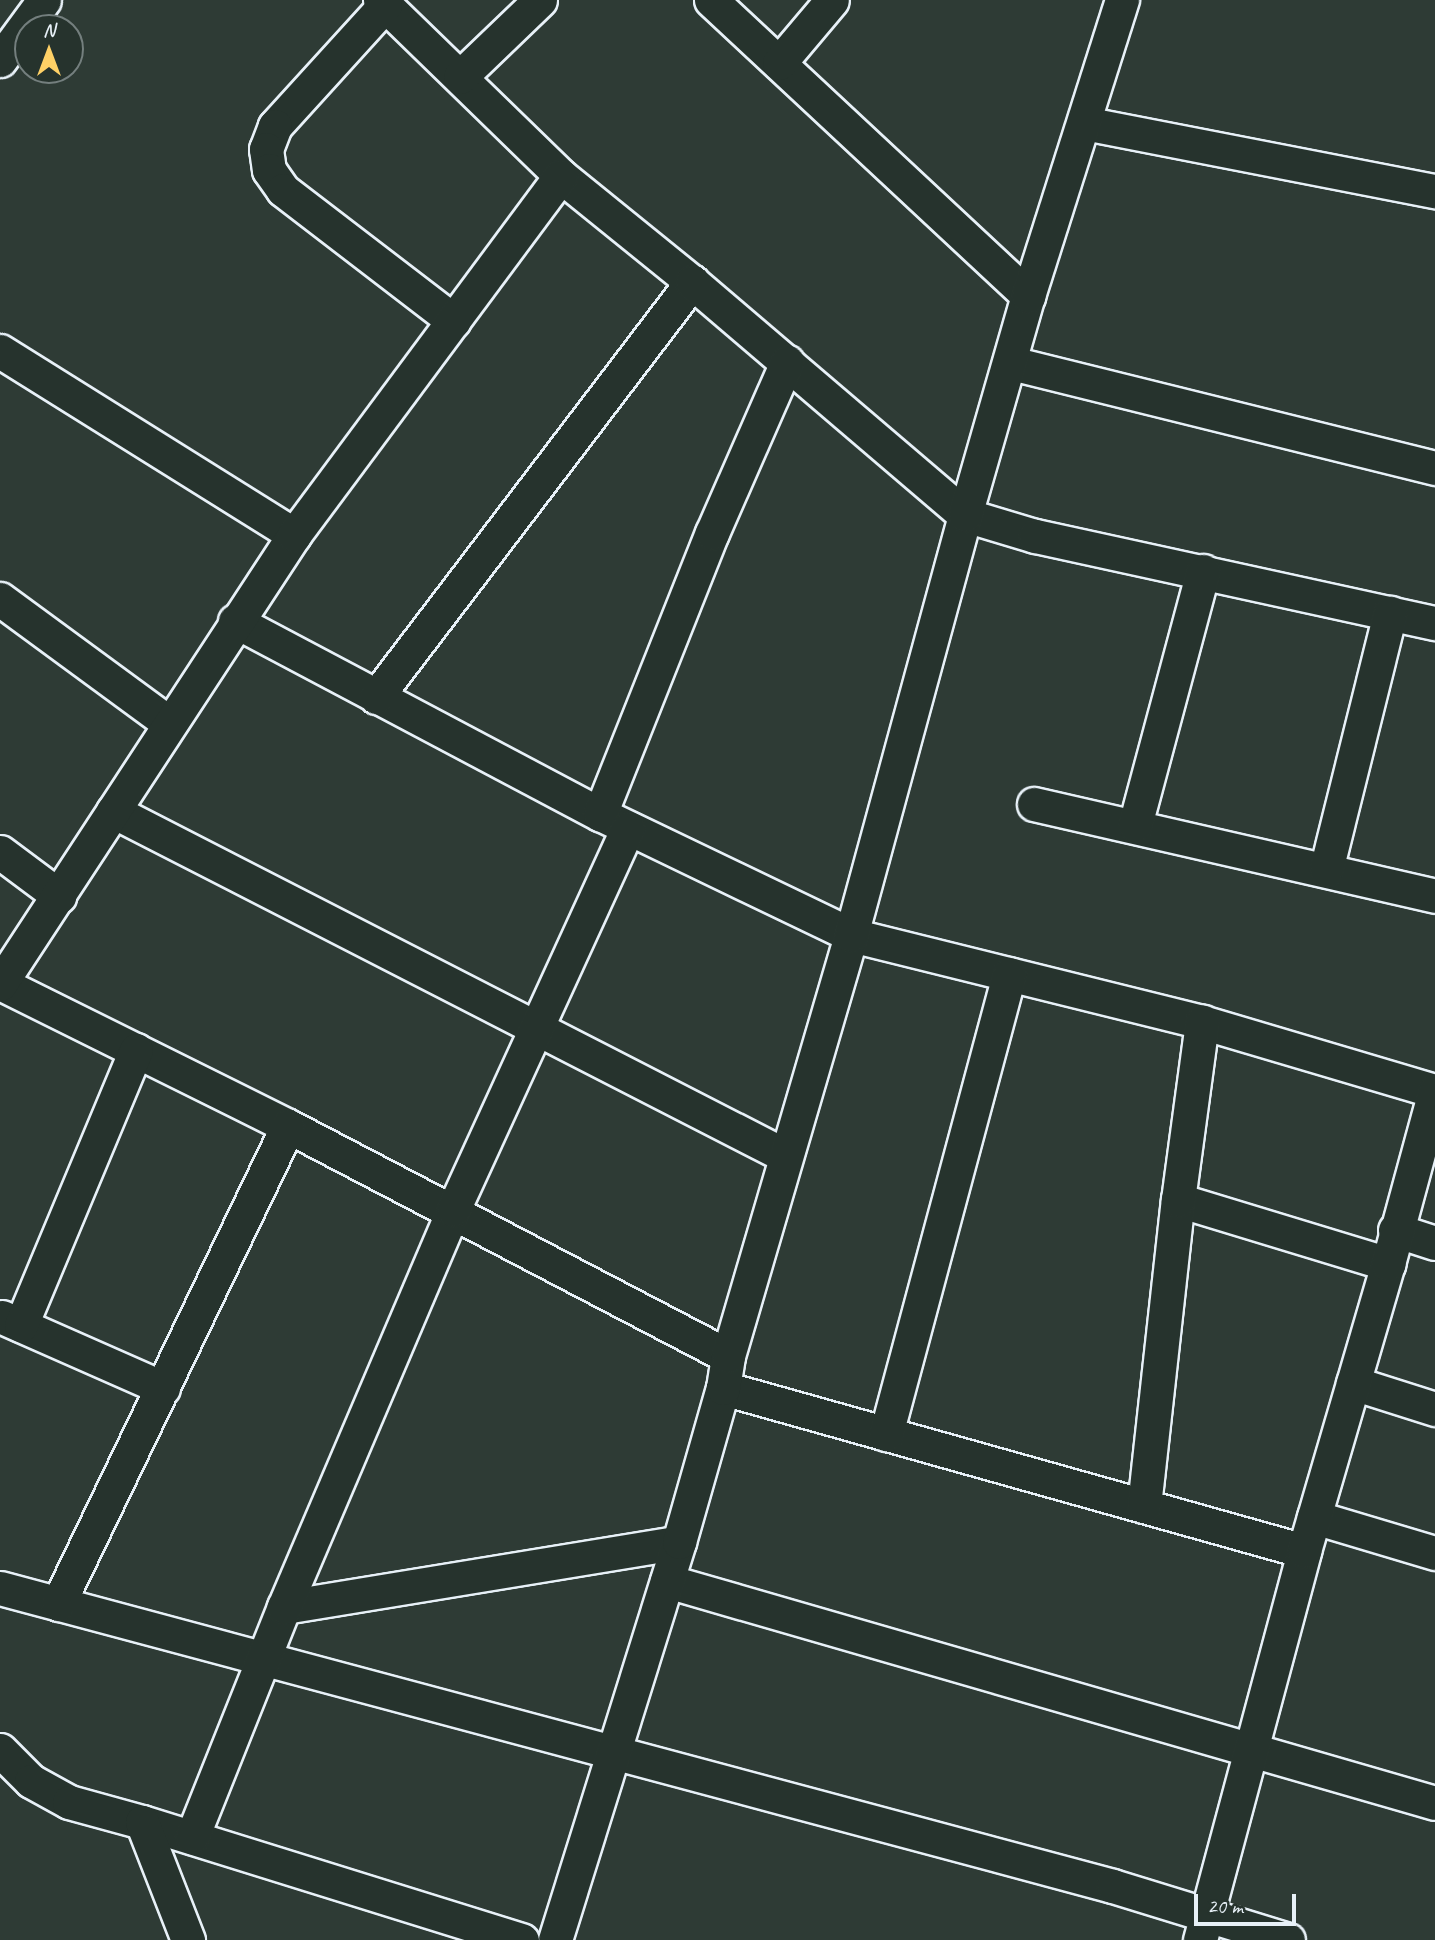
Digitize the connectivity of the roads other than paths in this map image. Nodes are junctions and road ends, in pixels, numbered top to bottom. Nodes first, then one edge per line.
1 (44, 0) edge
2 (540, 0) edge
3 (711, 0) edge
4 (832, 0) edge
5 (1122, 0) edge
6 (382, 3) edge
7 (0, 60) edge
8 (779, 63) junction
9 (460, 77) junction
10 (1084, 123) junction
11 (561, 177) junction
12 (1435, 191) edge
13 (692, 282) junction
14 (1028, 296) junction
15 (454, 321) junction
16 (0, 351) edge
17 (787, 362) junction
18 (1011, 363) junction
19 (1435, 468) edge
20 (965, 515) junction
21 (294, 535) junction
22 (1203, 571) junction
23 (0, 599) edge
24 (1390, 613) junction
25 (235, 621) junction
26 (1435, 623) edge
27 (376, 697) junction
28 (169, 723) junction
29 (1034, 804) dead end
30 (113, 811) junction
31 (614, 821) junction
32 (1135, 825) junction
33 (0, 852) edge
34 (1326, 870) junction
35 (59, 896) junction
36 (1435, 896) edge
37 (850, 935) junction
38 (1009, 974) junction
39 (0, 983) edge
40 (1202, 1022) junction
41 (536, 1028) junction
42 (136, 1050) junction
43 (1435, 1091) edge
44 (288, 1126) junction
45 (786, 1156) junction
46 (1178, 1200) junction
47 (453, 1210) junction
48 (1395, 1230) junction
49 (1435, 1243) edge
50 (1388, 1264) junction
51 (10, 1321) edge
52 (729, 1356) junction
53 (1353, 1383) junction
54 (163, 1388) junction
55 (723, 1388) junction
56 (1435, 1409) edge
57 (886, 1434) junction
58 (1144, 1506) junction
59 (1314, 1517) junction
60 (679, 1542) junction
61 (1304, 1550) junction
62 (1435, 1553) edge
63 (667, 1581) junction
64 (0, 1588) edge
65 (58, 1604) junction
66 (284, 1607) junction
67 (262, 1660) junction
68 (1249, 1750) junction
69 (0, 1752) edge
70 (613, 1753) junction
71 (1435, 1803) edge
72 (142, 1822) junction
73 (192, 1837) junction
74 (1203, 1928) edge
75 (188, 1940) edge
76 (522, 1940) edge
77 (555, 1940) edge
78 (1288, 1940) edge

1 - 7 street
2 - 9 street
3 - 8 street
4 - 8 street
5 - 10 street
6 - 9 street
6 - 15 street
8 - 14 street
9 - 11 street
10 - 12 street
10 - 14 street
11 - 13 street
11 - 15 street
13 - 17 street
13 - 27 street
14 - 18 street
15 - 21 street
16 - 21 street
17 - 20 street
17 - 31 street
18 - 19 street
18 - 20 street
20 - 22 street
20 - 37 street
21 - 25 street
22 - 24 street
22 - 32 street
23 - 28 street
24 - 26 street
24 - 34 street
25 - 27 street
25 - 28 street
27 - 31 street
28 - 30 street
29 - 32 street
30 - 35 street
30 - 41 street
31 - 37 street
31 - 41 street
32 - 34 street
33 - 35 street
34 - 36 street
35 - 39 street
37 - 38 street
37 - 45 street
38 - 40 street
38 - 57 street
39 - 42 street
40 - 43 street
40 - 46 street
41 - 45 street
41 - 47 street
42 - 44 street
42 - 51 street
43 - 48 street
44 - 47 street
44 - 54 street
45 - 52 street
46 - 50 street
46 - 58 street
47 - 52 street
47 - 66 street
48 - 49 street
48 - 50 street
50 - 53 street
51 - 54 street
52 - 55 street
53 - 56 street
53 - 59 street
54 - 65 street
55 - 57 street
55 - 60 street
57 - 58 street
58 - 61 street
59 - 61 street
59 - 62 street
60 - 63 street
60 - 66 street
61 - 68 street
63 - 68 street
63 - 70 street
64 - 65 street
65 - 67 street
66 - 67 street
67 - 70 street
67 - 73 street
68 - 71 street
68 - 74 street
69 - 72 street
70 - 74 street
70 - 77 street
72 - 73 street
72 - 75 street
73 - 76 street
74 - 78 street

